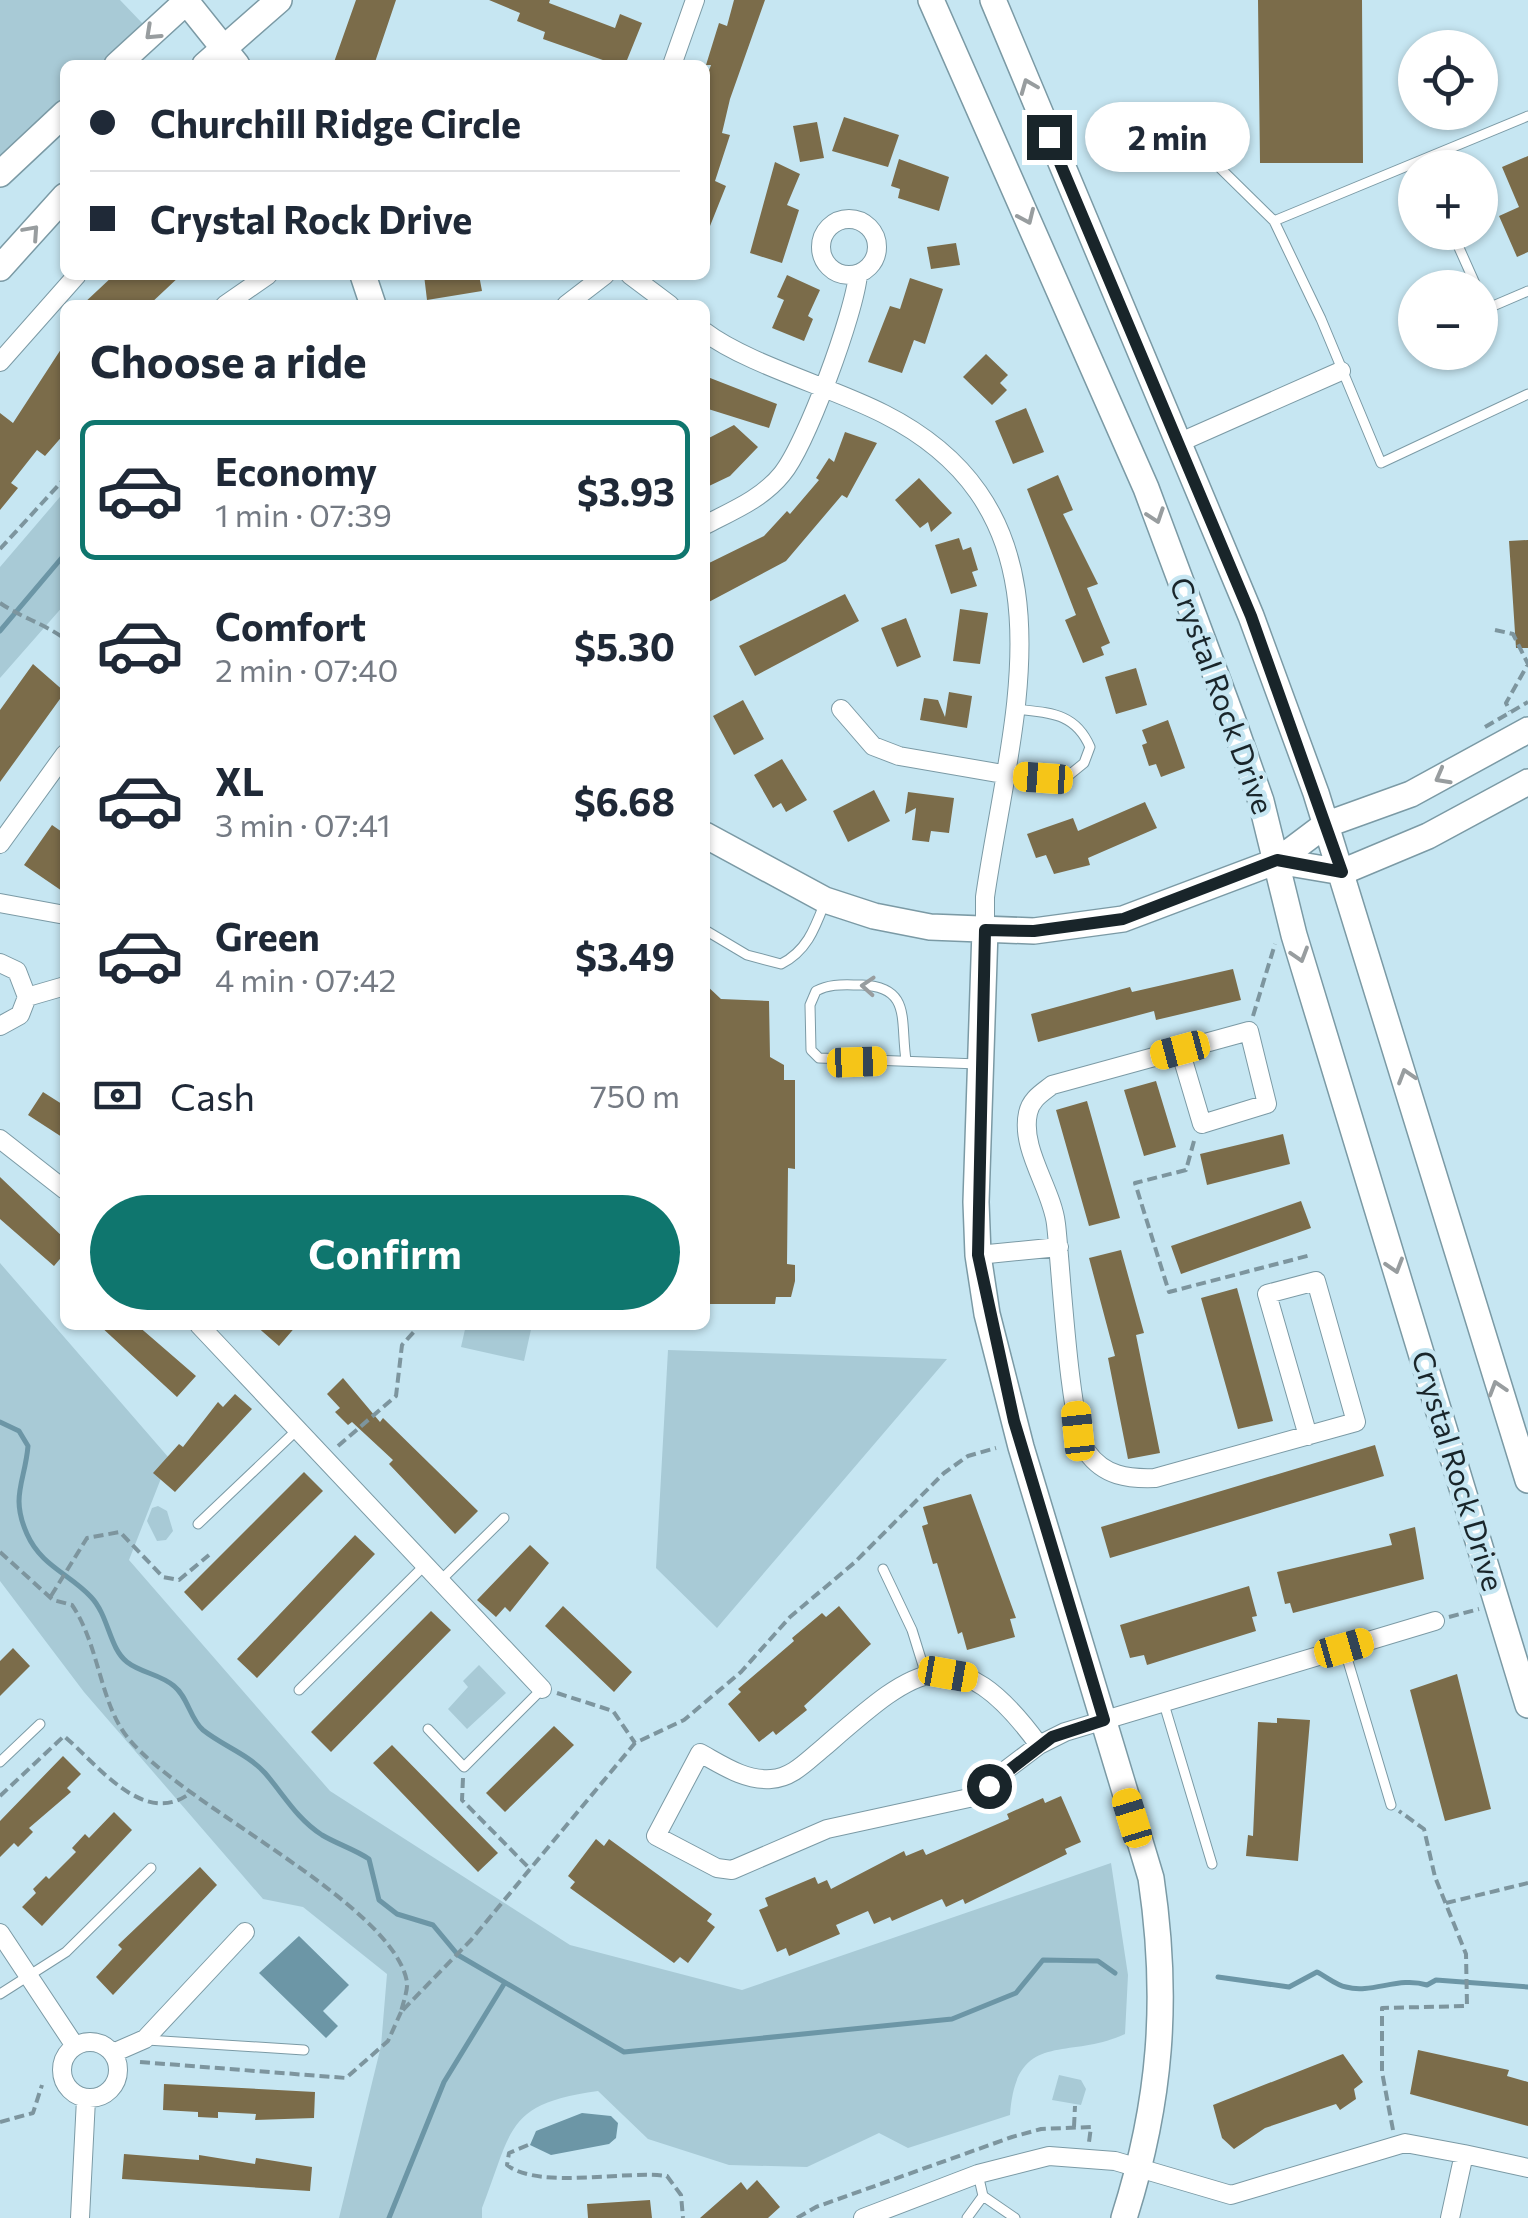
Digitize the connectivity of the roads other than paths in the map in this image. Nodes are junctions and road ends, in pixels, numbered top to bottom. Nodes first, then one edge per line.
1 (186, 0) edge
2 (279, 0) edge
3 (695, 0) edge
4 (931, 0) edge
5 (992, 0) edge
6 (122, 60) edge
7 (222, 60) edge
8 (674, 60) edge
9 (1528, 116) edge
10 (60, 118) edge
11 (1210, 150) dead end
12 (1452, 150) edge
13 (1398, 173) edge
14 (0, 174) edge
15 (60, 202) edge
16 (1274, 221) junction
17 (0, 268) edge
18 (858, 274) dead end
19 (73, 280) edge
20 (261, 280) edge
21 (599, 280) edge
22 (637, 280) edge
23 (1528, 290) edge
24 (233, 300) edge
25 (573, 300) edge
26 (663, 300) edge
27 (1498, 303) edge
28 (710, 334) edge
29 (0, 362) edge
30 (1340, 371) junction
31 (824, 387) junction
32 (1528, 394) edge
33 (1176, 444) junction
34 (710, 522) edge
35 (1015, 708) junction
36 (841, 710) dead end
37 (1519, 721) edge
38 (60, 761) edge
39 (1003, 774) junction
40 (1528, 782) edge
41 (1325, 825) junction
42 (710, 838) edge
43 (0, 844) edge
44 (1277, 860) junction
45 (1342, 872) junction
46 (826, 900) junction
47 (0, 904) edge
48 (60, 915) edge
49 (985, 930) junction
50 (710, 933) edge
51 (0, 963) edge
52 (60, 987) edge
53 (27, 997) junction
54 (0, 1026) edge
55 (1180, 1050) junction
56 (906, 1060) junction
57 (980, 1064) junction
58 (0, 1139) edge
59 (60, 1186) edge
60 (1059, 1247) junction
61 (978, 1255) junction
62 (205, 1330) edge
63 (300, 1427) junction
64 (1308, 1436) junction
65 (1528, 1480) edge
66 (504, 1518) dead end
67 (198, 1524) dead end
68 (427, 1564) junction
69 (883, 1569) dead end
70 (441, 1580) junction
71 (1435, 1621) road end
72 (1344, 1648) junction
73 (926, 1675) junction
74 (542, 1688) joint
75 (299, 1690) dead end
76 (1164, 1704) junction
77 (1528, 1704) edge
78 (1104, 1720) junction
79 (40, 1724) dead end
80 (428, 1729) dead end
81 (1039, 1745) junction
82 (0, 1762) edge
83 (1391, 1805) road end
84 (1212, 1864) dead end
85 (152, 1868) dead end
86 (245, 1932) dead end
87 (0, 1933) edge
88 (27, 1978) junction
89 (0, 1994) edge
90 (145, 2040) junction
91 (75, 2046) junction
92 (304, 2050) dead end
93 (113, 2053) junction
94 (86, 2099) junction
95 (1464, 2154) junction
96 (1140, 2168) junction
97 (1528, 2168) edge
98 (978, 2174) junction
99 (983, 2196) junction
100 (874, 2216) edge
101 (80, 2218) edge
102 (967, 2218) edge
103 (1015, 2218) edge
104 (1124, 2218) edge
105 (1450, 2218) edge

1 -> 6 main road
1 - 7 main road
2 - 7 main road
3 - 8 street
4 -> 44 main road, Crystal Rock Drive
33 -> 5 main road, Crystal Rock Drive
9 - 12 lane
10 - 14 main road
11 - 16 lane
13 - 16 lane
17 -> 15 main road
16 - 30 lane
18 - 31 street
19 - 29 street
20 - 24 street
21 - 25 street
22 - 26 street
23 - 27 lane
28 - 31 street
30 - 32 lane
30 - 33 street
31 - 34 street
31 - 35 street
33 - 41 main road, Crystal Rock Drive
35 - 39 street
35 - 39 lane
36 - 39 street
37 -> 41 main road
38 - 43 street
39 - 49 street
40 - 45 main road
41 - 44 main road
41 - 45 main road, Crystal Rock Drive
42 - 46 main road
44 - 45 main road
44 - 49 main road
44 -> 77 main road, Crystal Rock Drive
65 -> 45 main road, Crystal Rock Drive
46 - 49 main road
46 - 50 lane
47 - 48 street
49 - 57 main road
51 - 53 street
52 - 53 street
53 - 54 street
55 - 55 street
55 - 60 street
56 -> 56 lane
56 - 57 lane
57 - 61 main road
58 - 59 street
60 - 61 street
60 - 64 street
61 - 78 main road
62 - 63 street
63 - 67 lane
63 - 68 street
64 - 64 street
66 - 70 lane
68 - 70 street
68 - 75 lane
69 - 73 lane
70 - 74 street
71 - 72 street
72 - 76 street
72 - 83 lane
73 - 81 street
73 - 81 street
74 - 80 lane
76 - 78 street
76 - 84 lane
78 - 81 street
78 - 96 main road
79 - 82 lane
85 - 88 lane
86 - 90 street
87 - 88 street
88 - 89 lane
88 - 91 street
90 - 92 lane
90 - 93 street
91 - 93 street
91 - 94 street
93 - 94 street
94 - 101 street
95 - 96 street
95 - 97 street
95 - 105 street
96 - 98 street
96 - 104 main road
98 - 99 lane
98 - 100 street
99 - 102 lane
99 - 103 lane

